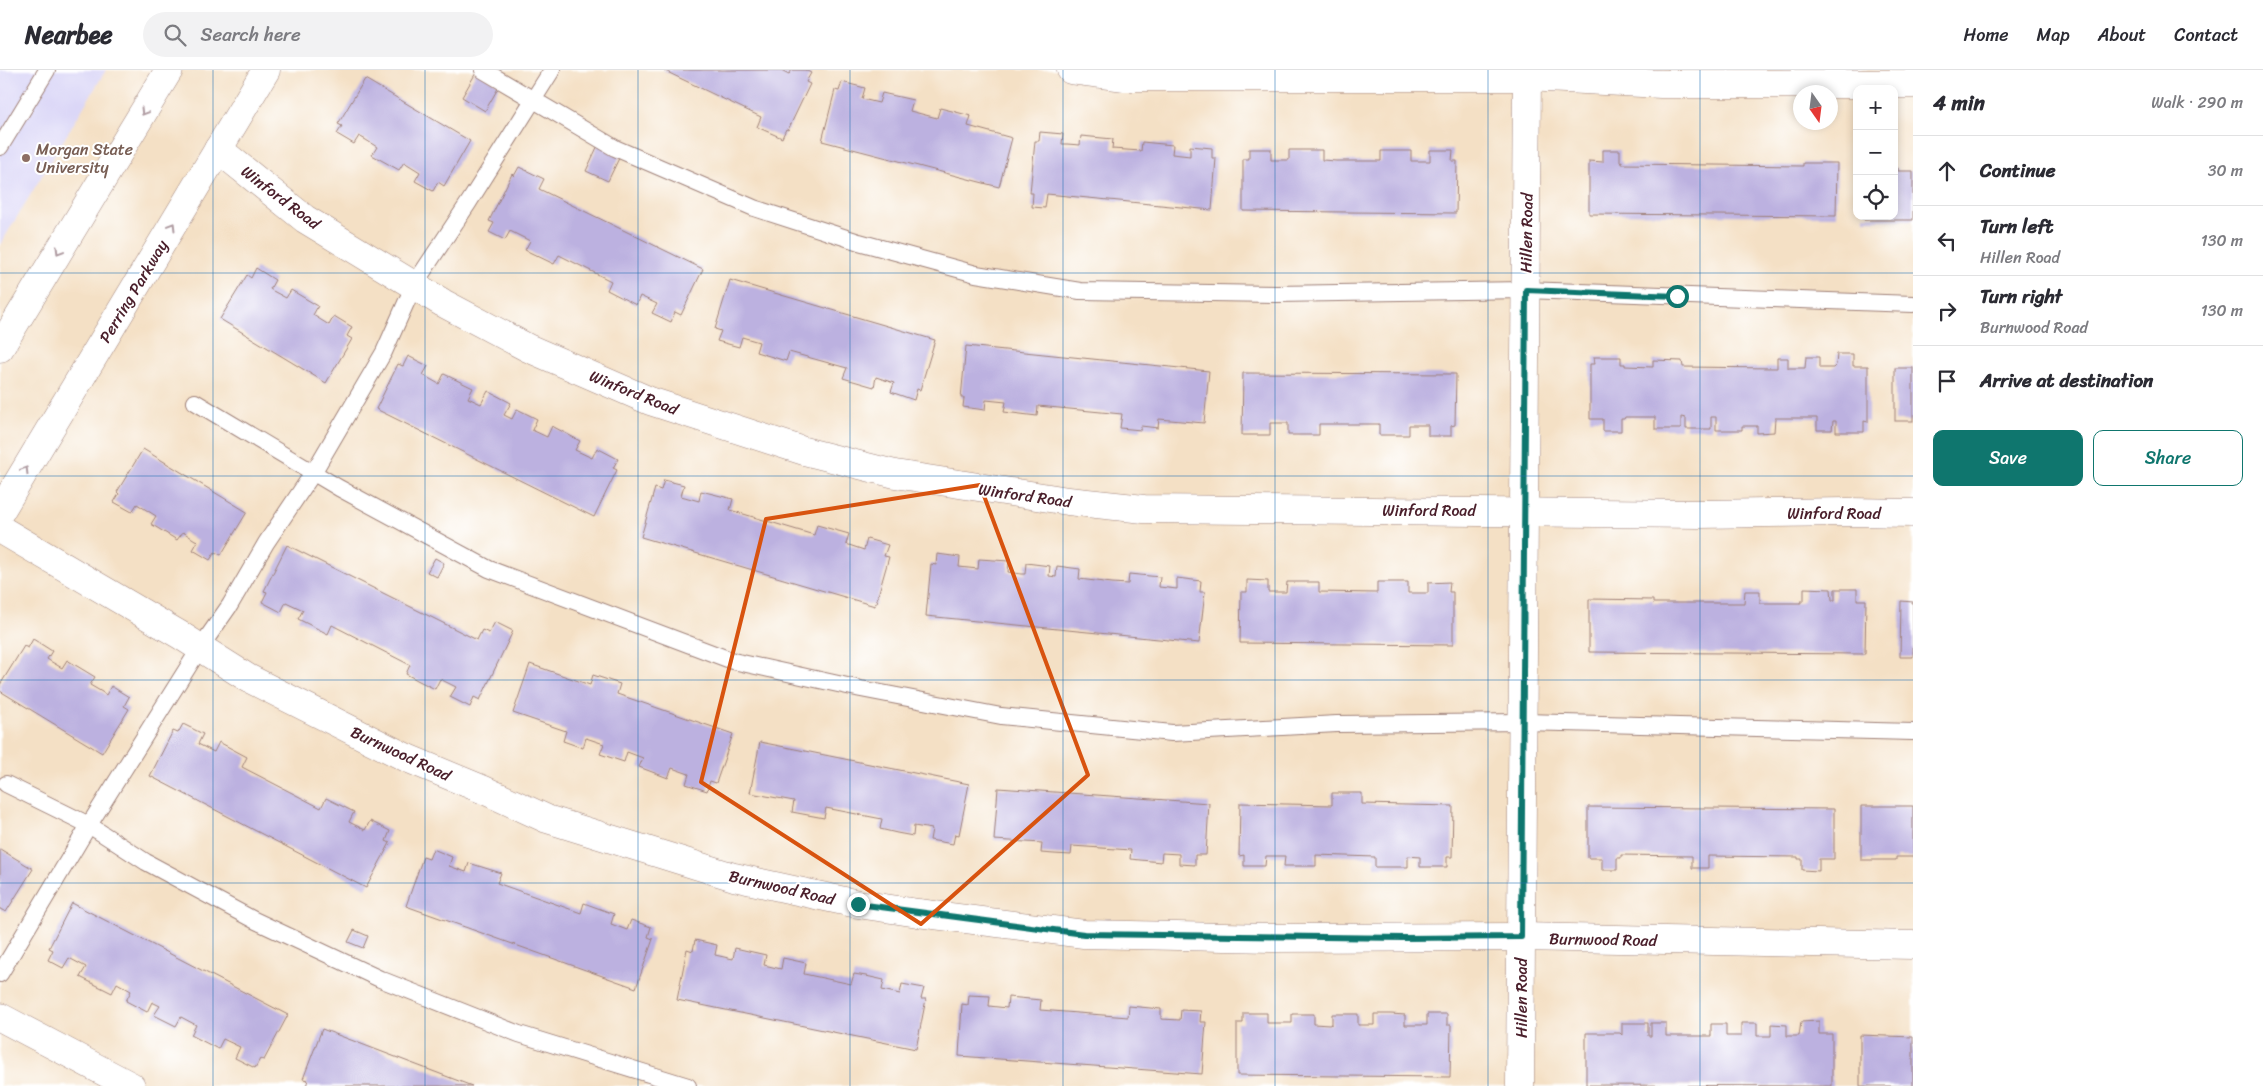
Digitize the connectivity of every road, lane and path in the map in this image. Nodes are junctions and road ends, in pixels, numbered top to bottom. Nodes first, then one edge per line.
1 (47, 70) edge
2 (169, 70) edge
3 (266, 70) edge
4 (483, 70) edge
5 (552, 70) edge
6 (1071, 70) edge
7 (1527, 74) edge
8 (1913, 84) edge
9 (534, 100) junction
10 (0, 147) edge
11 (218, 149) junction
12 (414, 285) junction
13 (1526, 290) junction
14 (1913, 304) edge
15 (0, 348) edge
16 (195, 402) dead end
17 (313, 473) junction
18 (1524, 511) junction
19 (0, 512) edge
20 (1913, 514) edge
21 (0, 528) edge
22 (200, 648) junction
23 (1524, 722) junction
24 (1913, 732) edge
25 (6, 784) dead end
26 (89, 825) junction
27 (1521, 937) junction
28 (1913, 945) edge
29 (0, 974) edge
30 (0, 1017) edge
31 (131, 1086) edge
32 (688, 1086) edge
33 (1520, 1086) edge

1 - 10 lane
2 -> 15 street
3 - 11 street, Perring Parkway
4 - 9 lane
5 - 9 lane
6 - 7 street
7 - 8 street
7 - 13 street, Hillen Road
9 - 12 lane
9 - 13 lane
11 - 12 street, Winford Road
19 -> 11 street, Perring Parkway
12 - 17 lane
12 - 18 street, Winford Road
13 - 14 lane
13 - 18 street, Hillen Road
16 - 17 lane
17 - 22 lane
17 - 23 lane
18 - 20 street, Winford Road
18 - 23 street, Hillen Road
21 - 22 street, Burnwood Road
22 - 26 lane
22 - 27 street, Burnwood Road
23 - 24 lane
23 - 27 street, Hillen Road
25 - 26 lane
26 - 29 lane
26 - 32 lane
27 - 28 street, Burnwood Road
27 - 33 street, Hillen Road
30 - 31 street

